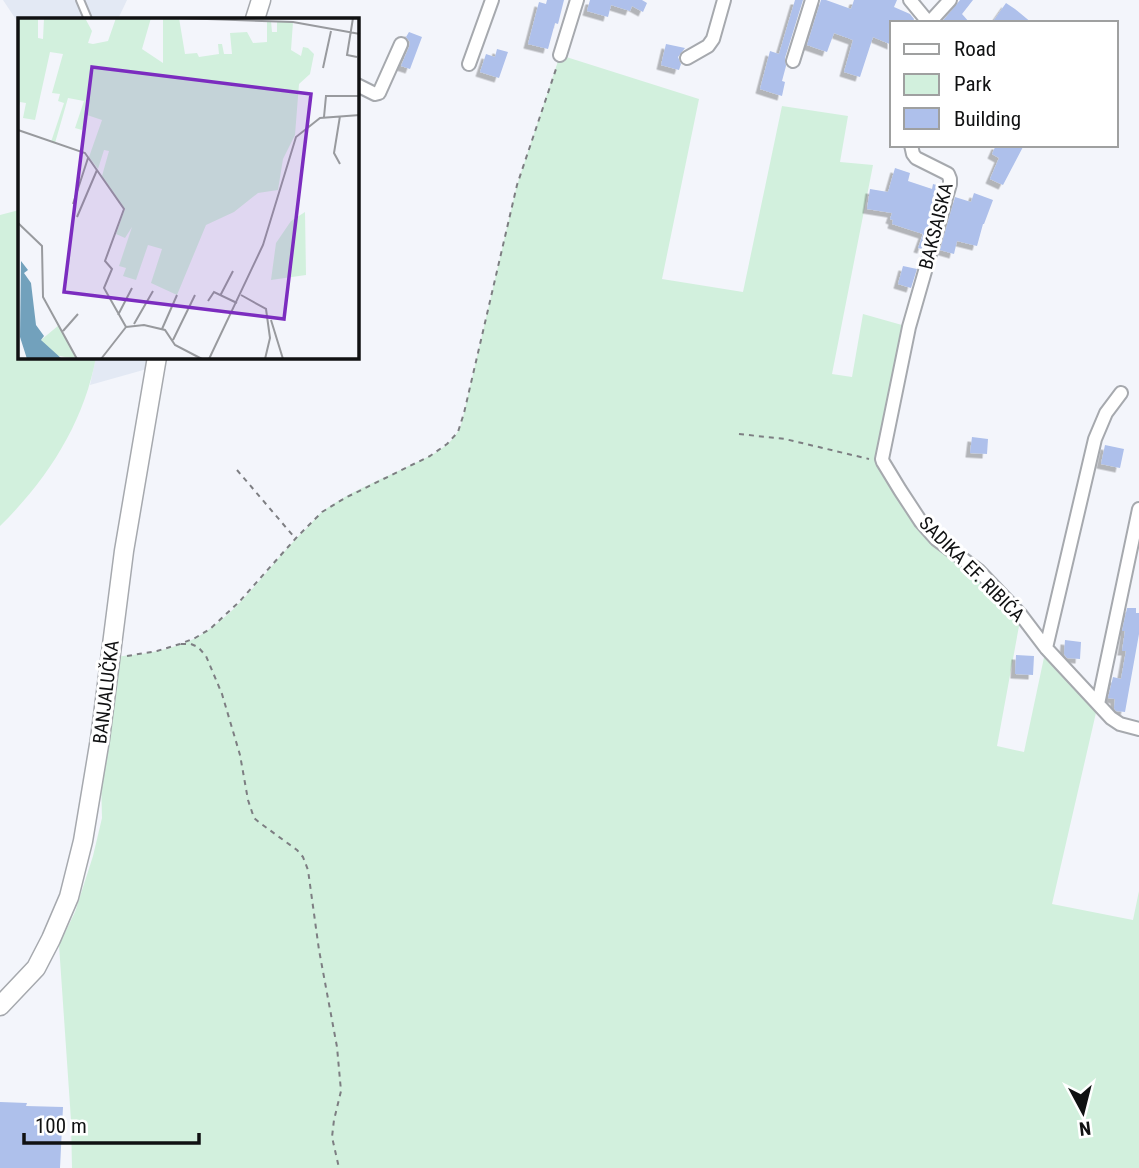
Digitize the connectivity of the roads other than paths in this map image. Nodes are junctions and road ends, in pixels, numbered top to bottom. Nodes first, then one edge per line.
1 (261, 0) edge
2 (492, 0) edge
3 (577, 0) edge
4 (724, 0) edge
5 (811, 0) edge
6 (910, 0) edge
7 (950, 0) edge
8 (79, 2) edge
9 (87, 18) edge
10 (256, 18) edge
11 (927, 21) edge
12 (931, 21) edge
13 (401, 44) dead end
14 (560, 55) road end
15 (687, 58) dead end
16 (793, 61) dead end
17 (469, 64) dead end
18 (359, 86) edge
19 (911, 147) edge
20 (157, 359) edge
21 (1121, 393) dead end
22 (883, 462) joint
23 (1139, 509) edge
24 (1045, 648) junction
25 (1098, 705) junction
26 (1139, 729) edge
27 (0, 1006) edge

1 - 10 main road
2 - 17 street
3 - 14 street
4 - 15 street
5 - 16 street
6 - 11 street
7 - 12 street
8 - 9 lane
13 - 18 street
19 - 22 street, BAKSAISKA
20 - 27 main road, BANJALUČKA
21 - 24 street
22 - 24 street, SADIKA EF. RIBIĆA
23 - 25 street
24 - 25 street, SADIKA EF. RIBIĆA
25 - 26 street, SADIKA EF. RIBIĆA

